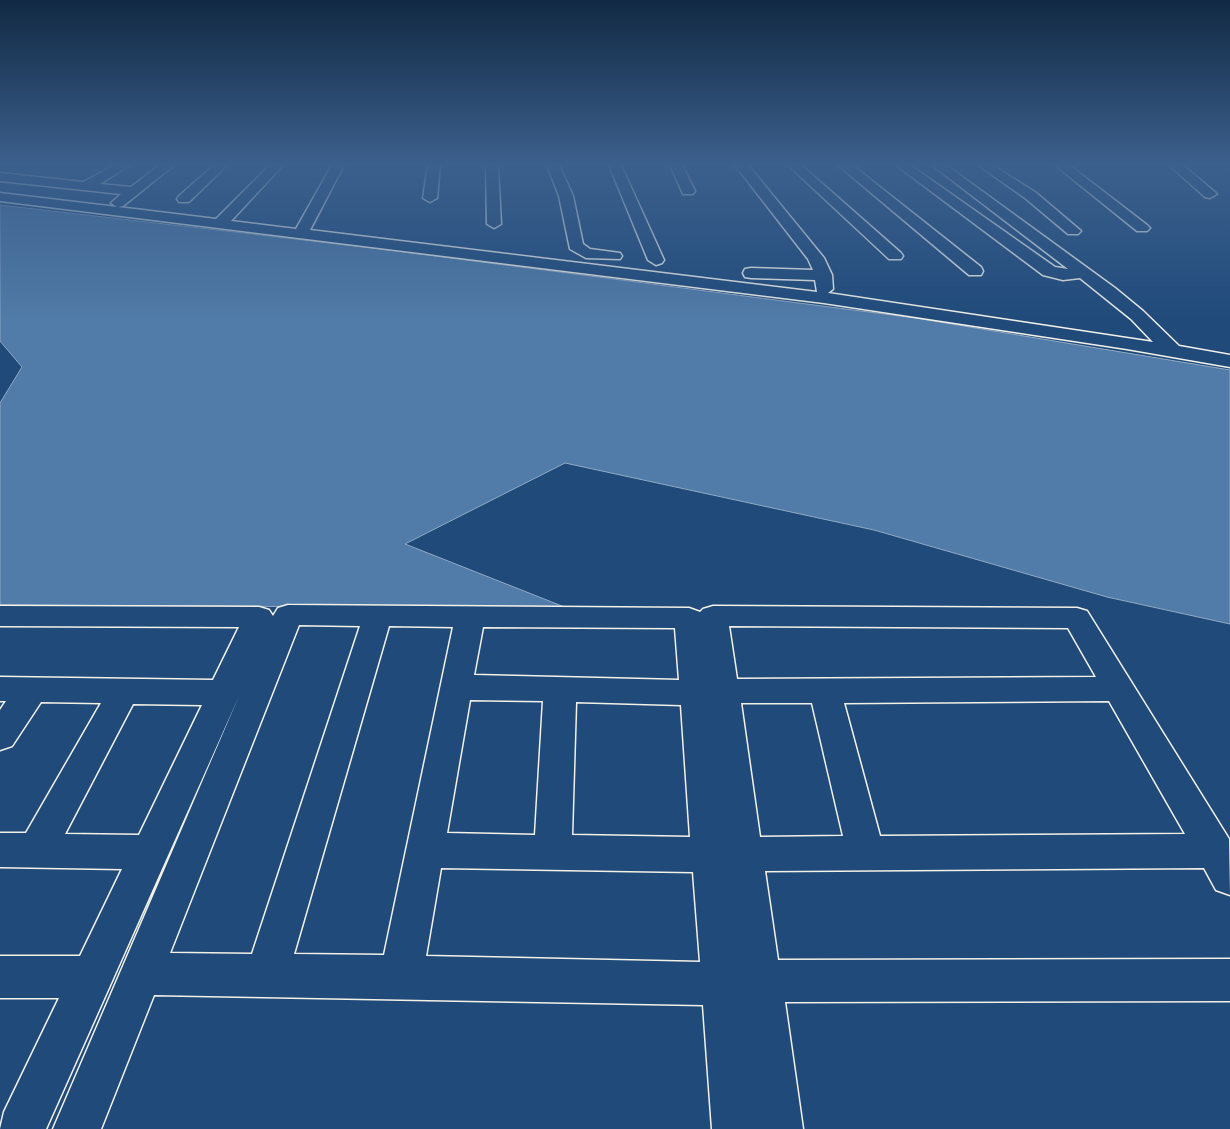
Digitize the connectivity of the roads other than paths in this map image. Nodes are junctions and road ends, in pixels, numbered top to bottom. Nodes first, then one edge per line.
1 (170, 218) edge
2 (226, 218) edge
3 (310, 218) edge
4 (494, 218) edge
5 (570, 218) edge
6 (638, 218) edge
7 (784, 218) edge
8 (852, 218) edge
9 (910, 218) edge
10 (975, 218) edge
11 (1009, 218) edge
12 (1057, 218) edge
13 (1129, 218) edge
14 (220, 224) junction
15 (494, 224) dead end
16 (1142, 228) dead end
17 (1073, 231) dead end
18 (301, 234) junction
19 (895, 256) dead end
20 (656, 260) junction
21 (675, 262) dead end
22 (975, 270) dead end
23 (734, 271) dead end
24 (1084, 273) junction
25 (824, 275) junction
26 (824, 298) junction
27 (1173, 351) junction
28 (1230, 362) edge
29 (470, 615) junction
30 (0, 616) edge
31 (378, 616) junction
32 (456, 688) junction
33 (0, 689) edge
34 (560, 689) junction
35 (1119, 689) junction
36 (32, 690) junction
37 (124, 691) junction
38 (825, 691) junction
39 (709, 692) junction
40 (224, 693) junction
41 (0, 736) edge
42 (0, 850) edge
43 (37, 850) junction
44 (425, 850) junction
45 (553, 851) junction
46 (150, 852) junction
47 (866, 853) junction
48 (727, 855) junction
49 (1223, 864) edge
50 (140, 974) junction
51 (266, 976) junction
52 (0, 977) edge
53 (401, 977) junction
54 (92, 978) junction
55 (1230, 980) edge
56 (742, 982) junction
57 (21, 1129) edge
58 (77, 1129) edge
59 (736, 1129) edge
60 (779, 1129) edge

1 - 14 street
2 - 14 street
3 - 18 street
4 - 15 street
5 - 20 street
6 - 20 street
7 - 25 street
8 - 19 street
9 - 22 street
10 - 24 street
11 - 24 street
12 - 17 street
13 - 16 street
14 - 18 street
18 - 26 street
20 - 21 street
23 - 25 street
24 - 27 street
25 - 26 street
26 - 27 street
27 - 28 street
29 - 31 street
29 - 32 street
29 - 39 street
30 - 40 street
31 - 50 street
31 - 51 street
32 - 34 street
32 - 44 street
33 - 36 street
34 - 39 street
34 - 45 street
35 - 38 street
35 - 39 street
35 - 49 street
36 - 37 street
36 - 41 street
37 - 40 street
37 - 43 street
38 - 39 street
38 - 47 street
39 - 48 street
40 - 46 street
42 - 43 street
43 - 46 street
44 - 45 street
44 - 53 street
45 - 48 street
46 - 54 street
47 - 48 street
47 - 49 street
48 - 56 street
50 - 51 street
50 - 58 street
51 - 53 street
52 - 54 street
53 - 56 street
54 - 57 street
55 - 56 street
56 - 59 street
56 - 60 street

